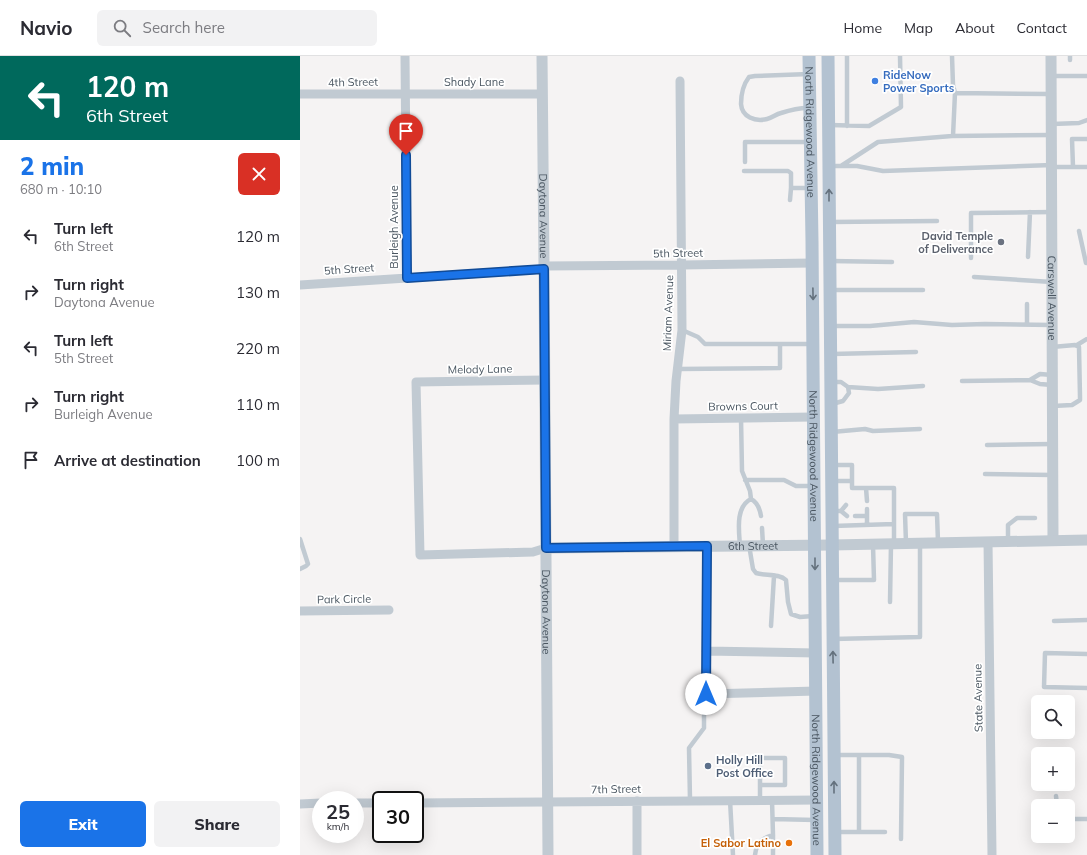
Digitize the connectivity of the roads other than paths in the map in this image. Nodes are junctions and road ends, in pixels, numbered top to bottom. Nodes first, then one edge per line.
1 (405, 56) edge
2 (542, 56) edge
3 (809, 56) edge
4 (828, 56) edge
5 (847, 56) edge
6 (900, 56) edge
7 (952, 56) edge
8 (1052, 56) edge
9 (809, 74) junction
10 (1052, 76) junction
11 (1087, 76) edge
12 (680, 81) dead end
13 (406, 93) junction
14 (300, 94) edge
15 (542, 94) junction
16 (955, 94) junction
17 (1052, 94) junction
18 (809, 108) junction
19 (1087, 120) edge
20 (828, 124) junction
21 (1052, 124) junction
22 (847, 126) junction
23 (1052, 135) junction
24 (953, 136) junction
25 (1087, 139) edge
26 (810, 142) junction
27 (745, 162) dead end
28 (834, 166) junction
29 (1052, 166) junction
30 (1072, 167) junction
31 (1087, 167) edge
32 (744, 171) dead end
33 (791, 188) junction
34 (811, 188) junction
35 (790, 200) dead end
36 (1030, 212) junction
37 (1052, 212) junction
38 (937, 221) dead end
39 (829, 222) junction
40 (1079, 231) dead end
41 (812, 241) junction
42 (1028, 257) dead end
43 (971, 258) dead end
44 (829, 261) junction
45 (892, 262) dead end
46 (812, 263) junction
47 (1087, 263) edge
48 (682, 265) junction
49 (544, 267) junction
50 (974, 277) dead end
51 (407, 278) junction
52 (1052, 282) junction
53 (300, 285) edge
54 (830, 290) junction
55 (923, 290) dead end
56 (1027, 304) dead end
57 (1027, 324) junction
58 (1052, 325) junction
59 (830, 326) junction
60 (682, 330) junction
61 (1087, 339) edge
62 (780, 344) junction
63 (813, 344) junction
64 (1078, 346) junction
65 (1052, 348) junction
66 (916, 352) dead end
67 (830, 354) junction
68 (678, 368) junction
69 (545, 380) junction
70 (1030, 380) junction
71 (1052, 380) junction
72 (962, 381) dead end
73 (830, 382) junction
74 (923, 386) dead end
75 (848, 387) junction
76 (830, 404) junction
77 (1052, 406) junction
78 (814, 416) junction
79 (741, 418) junction
80 (674, 419) junction
81 (920, 429) dead end
82 (831, 432) junction
83 (1053, 444) junction
84 (987, 445) dead end
85 (831, 465) junction
86 (985, 474) dead end
87 (1053, 475) junction
88 (745, 480) junction
89 (852, 481) junction
90 (831, 482) junction
91 (814, 486) junction
92 (866, 488) junction
93 (751, 499) junction
94 (867, 501) dead end
95 (846, 505) dead end
96 (867, 509) dead end
97 (836, 511) junction
98 (761, 516) dead end
99 (846, 516) dead end
100 (855, 516) dead end
101 (867, 516) junction
102 (1036, 518) dead end
103 (894, 524) junction
104 (867, 525) junction
105 (832, 526) junction
106 (762, 528) dead end
107 (300, 539) edge
108 (1053, 540) junction
109 (1087, 540) edge
110 (1008, 541) junction
111 (988, 542) junction
112 (920, 543) junction
113 (938, 543) junction
114 (873, 544) junction
115 (897, 544) junction
116 (763, 545) junction
117 (815, 545) junction
118 (832, 545) junction
119 (674, 546) junction
120 (707, 546) junction
121 (745, 546) junction
122 (546, 548) junction
123 (420, 555) joint
124 (300, 569) edge
125 (774, 576) junction
126 (832, 580) junction
127 (890, 602) dead end
128 (389, 610) dead end
129 (300, 611) edge
130 (815, 616) junction
131 (1087, 620) edge
132 (1054, 621) dead end
133 (772, 626) dead end
134 (832, 639) junction
135 (706, 651) junction
136 (816, 653) junction
137 (1087, 654) edge
138 (1087, 688) edge
139 (816, 691) junction
140 (704, 715) dead end
141 (834, 755) junction
142 (859, 755) junction
143 (760, 785) junction
144 (1056, 796) dead end
145 (1056, 799) edge
146 (690, 800) junction
147 (730, 800) junction
148 (760, 800) junction
149 (772, 800) junction
150 (816, 800) junction
151 (637, 801) junction
152 (548, 802) junction
153 (312, 803) edge
154 (424, 803) edge
155 (300, 804) edge
156 (773, 819) junction
157 (1075, 819) edge
158 (1087, 819) edge
159 (817, 820) junction
160 (834, 829) junction
161 (859, 832) junction
162 (885, 832) dead end
163 (773, 835) junction
164 (901, 840) dead end
165 (548, 855) edge
166 (637, 855) edge
167 (733, 855) edge
168 (755, 855) edge
169 (772, 855) edge
170 (817, 855) edge
171 (835, 855) edge
172 (992, 855) edge

1 - 13 street, Burleigh Avenue
2 - 15 street, Daytona Avenue
3 - 9 main road, North Ridgewood Avenue
4 - 20 main road, North Ridgewood Avenue
5 - 22 lane
6 - 22 lane
7 - 16 lane
8 - 10 street, Carswell Avenue
9 - 18 main road, North Ridgewood Avenue
9 - 18 lane
10 - 11 lane
10 - 17 street, Carswell Avenue
12 - 48 street, Miriam Avenue
13 - 14 street, 4th Street
13 - 15 street, Shady Lane
13 - 51 street, Burleigh Avenue
15 - 49 street, Daytona Avenue
16 - 17 lane
16 - 24 lane
17 - 21 street, Carswell Avenue
18 - 26 main road, North Ridgewood Avenue
19 - 21 lane
20 - 22 lane
20 - 28 main road, North Ridgewood Avenue
21 - 23 street, Carswell Avenue
23 - 24 lane
23 - 29 street, Carswell Avenue
24 - 28 lane
25 - 30 lane
26 - 27 lane
26 - 34 main road, North Ridgewood Avenue
28 - 29 lane
39 -> 28 main road, North Ridgewood Avenue
29 - 30 lane
29 - 37 street, Carswell Avenue
30 - 31 lane
32 - 33 lane
33 - 34 lane
33 - 35 lane
34 - 41 main road, North Ridgewood Avenue
36 - 37 lane
36 - 42 lane
36 - 43 lane
37 - 52 street, Carswell Avenue
38 - 39 lane
39 - 44 main road, North Ridgewood Avenue
40 - 47 lane
41 - 44 main road
41 - 46 main road, North Ridgewood Avenue
44 - 45 lane
44 - 54 main road, North Ridgewood Avenue
46 - 48 street, 5th Street
46 - 54 main road
46 -> 63 main road, North Ridgewood Avenue
48 - 49 street, 5th Street
48 - 60 street, Miriam Avenue
49 - 51 street, 5th Street
49 - 69 street, Daytona Avenue
50 - 52 lane
51 - 53 street, 5th Street
52 - 58 street, Carswell Avenue
54 - 55 lane
54 - 59 main road, North Ridgewood Avenue
56 - 57 lane
57 - 58 lane
57 - 59 lane
58 - 65 street, Carswell Avenue
59 - 67 main road, North Ridgewood Avenue
60 - 62 lane
60 - 68 street, Miriam Avenue
61 - 64 lane
62 - 63 lane
62 - 68 lane
63 - 78 main road, North Ridgewood Avenue
64 - 65 lane
64 - 77 lane
65 - 71 street, Carswell Avenue
66 - 67 lane
67 - 73 main road, North Ridgewood Avenue
68 - 80 street, Miriam Avenue
69 - 122 street, Daytona Avenue
69 - 123 street, Melody Lane
70 - 71 lane
70 - 71 lane
70 - 72 lane
71 - 77 street, Carswell Avenue
73 - 75 lane
73 - 76 main road, North Ridgewood Avenue
74 - 75 lane
75 - 76 lane
76 - 82 main road, North Ridgewood Avenue
77 - 83 street, Carswell Avenue
78 - 79 street, Browns Court
78 - 91 main road, North Ridgewood Avenue
79 - 80 street, Browns Court
79 - 88 lane
80 - 119 street, Miriam Avenue
81 - 82 lane
82 - 85 main road, North Ridgewood Avenue
83 - 84 lane
83 - 87 street, Carswell Avenue
85 - 89 lane
85 - 90 main road, North Ridgewood Avenue
86 - 87 lane
87 - 108 street, Carswell Avenue
88 - 91 lane
88 - 93 lane
89 - 90 lane
89 - 92 lane
90 - 97 main road, North Ridgewood Avenue
91 - 117 main road, North Ridgewood Avenue
92 - 94 lane
92 - 103 lane
93 - 98 lane
93 - 121 lane
95 - 97 lane
96 - 101 lane
97 - 99 lane
97 - 105 main road, North Ridgewood Avenue
100 - 101 lane
101 - 104 lane
102 - 110 lane
103 - 104 lane
103 - 115 lane
104 - 105 lane
105 - 118 main road, North Ridgewood Avenue
106 - 116 lane
107 - 124 lane
108 - 109 street, 6th Street
108 - 110 street, 6th Street
110 - 111 street, 6th Street
111 - 113 street, 6th Street
111 - 172 street, State Avenue
112 - 113 street, 6th Street
112 - 115 street, 6th Street
112 - 134 lane
113 - 115 lane
114 - 115 street, 6th Street
114 - 118 street, 6th Street
114 - 126 lane
115 - 127 lane
116 - 117 street, 6th Street
116 - 121 street, 6th Street
117 - 118 street, 6th Street
117 -> 130 main road, North Ridgewood Avenue
118 - 126 main road, North Ridgewood Avenue
119 - 120 street, 6th Street
119 - 122 street, 6th Street
120 - 121 street, 6th Street
120 - 135 street
121 - 125 lane
122 - 123 street, 6th Street
122 - 152 street, Daytona Avenue
125 - 130 lane
125 - 133 lane
126 - 134 main road, North Ridgewood Avenue
128 - 129 street, Park Circle
130 - 136 main road, North Ridgewood Avenue
131 - 132 lane
141 -> 134 main road, North Ridgewood Avenue
135 - 136 street
135 - 139 street
136 - 139 main road, North Ridgewood Avenue
137 - 138 lane
139 - 150 main road, North Ridgewood Avenue
140 - 146 lane
141 - 142 lane
160 -> 141 main road, North Ridgewood Avenue
142 - 161 lane
142 - 164 lane
143 - 143 lane
143 - 148 lane
144 - 145 lane
146 - 147 street, 7th Street
146 - 151 street, 7th Street
147 - 148 street, 7th Street
147 - 167 lane
148 - 149 street, 7th Street
149 - 150 street, 7th Street
149 - 156 lane
150 - 159 main road, North Ridgewood Avenue
150 - 160 main road
151 - 152 street, 7th Street
151 - 166 street
152 - 154 street, 7th Street
152 - 165 street, Daytona Avenue
153 - 155 street
156 - 159 lane
156 - 163 lane
157 - 158 lane
159 - 170 main road, North Ridgewood Avenue
160 - 161 lane
160 - 171 main road, North Ridgewood Avenue
161 - 162 lane
163 - 168 lane
163 - 169 lane

